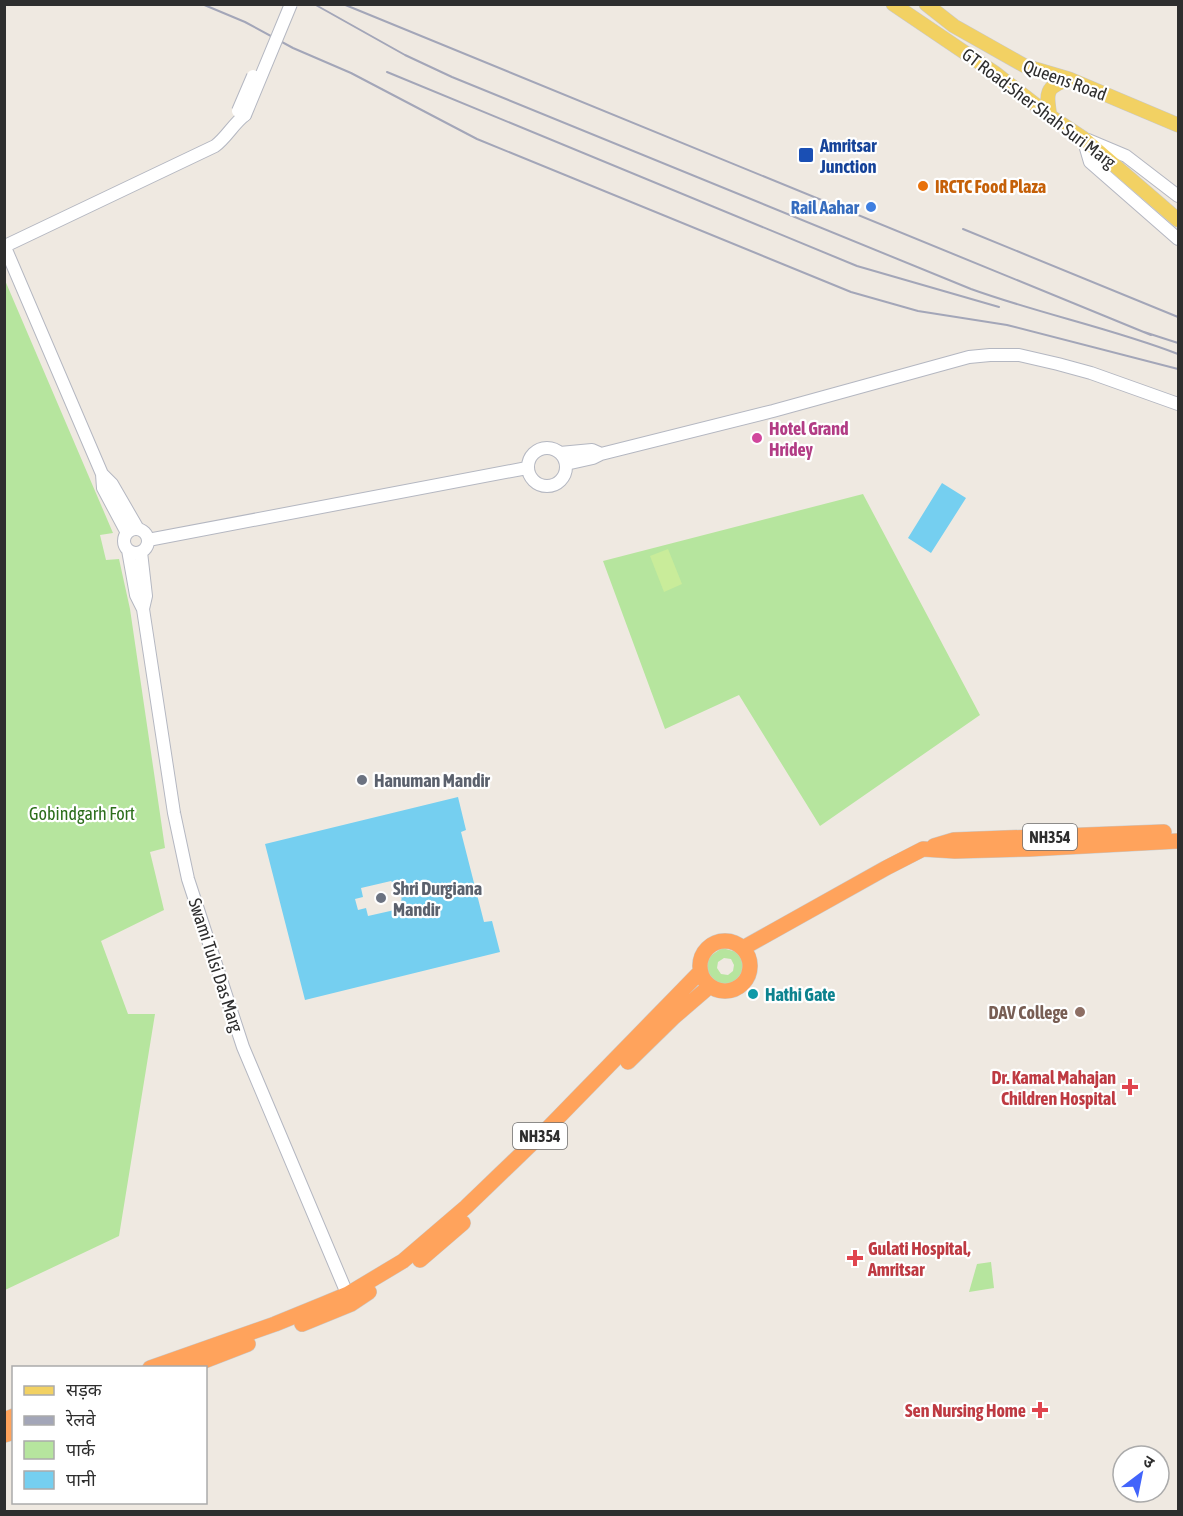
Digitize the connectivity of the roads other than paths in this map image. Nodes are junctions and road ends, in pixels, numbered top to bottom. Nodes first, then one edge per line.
1 (283, 4) edge
2 (291, 4) edge
3 (892, 4) edge
4 (926, 4) edge
5 (954, 26) joint
6 (1006, 57) junction
7 (996, 73) junction
8 (1069, 79) junction
9 (240, 115) junction
10 (1050, 116) junction
11 (1179, 125) edge
12 (1083, 138) junction
13 (1179, 196) edge
14 (1179, 220) edge
15 (1179, 239) edge
16 (5, 245) edge
17 (1179, 404) edge
18 (563, 459) junction
19 (527, 468) junction
20 (132, 531) junction
21 (148, 540) junction
22 (134, 551) junction
23 (1179, 831) edge
24 (1179, 841) edge
25 (923, 849) junction
26 (743, 948) junction
27 (700, 972) junction
28 (710, 986) junction
29 (349, 1299) junction
30 (156, 1366) edge
31 (191, 1366) edge

1 - 9 street, bridge
2 - 9 street, bridge
3 - 7 main road, GT Road;Sher Shah Suri Marg
4 - 5 main road, GT Road;Sher Shah Suri Marg
5 - 6 main road, Queens Road
6 - 7 main road
6 - 8 main road, Queens Road
7 - 10 main road, GT Road;Sher Shah Suri Marg
8 - 10 main road
8 - 11 main road, Queens Road
9 - 16 street
10 - 12 main road, GT Road;Sher Shah Suri Marg
12 - 13 street
12 - 14 main road, GT Road;Sher Shah Suri Marg
12 - 15 street
16 - 20 street
17 - 18 street
18 - 19 street
18 - 19 street
19 - 21 street
20 - 21 street
20 - 22 street
21 - 22 street
22 - 29 street, Swami Tulsi Das Marg
23 - 25 highway, NH354
24 - 25 highway, NH354
25 - 26 highway, NH354
26 - 27 highway, NH354
26 - 28 highway
27 - 28 highway
27 - 29 highway, NH354
28 - 29 highway, NH354
29 - 30 highway, NH354
29 - 31 highway, NH354

